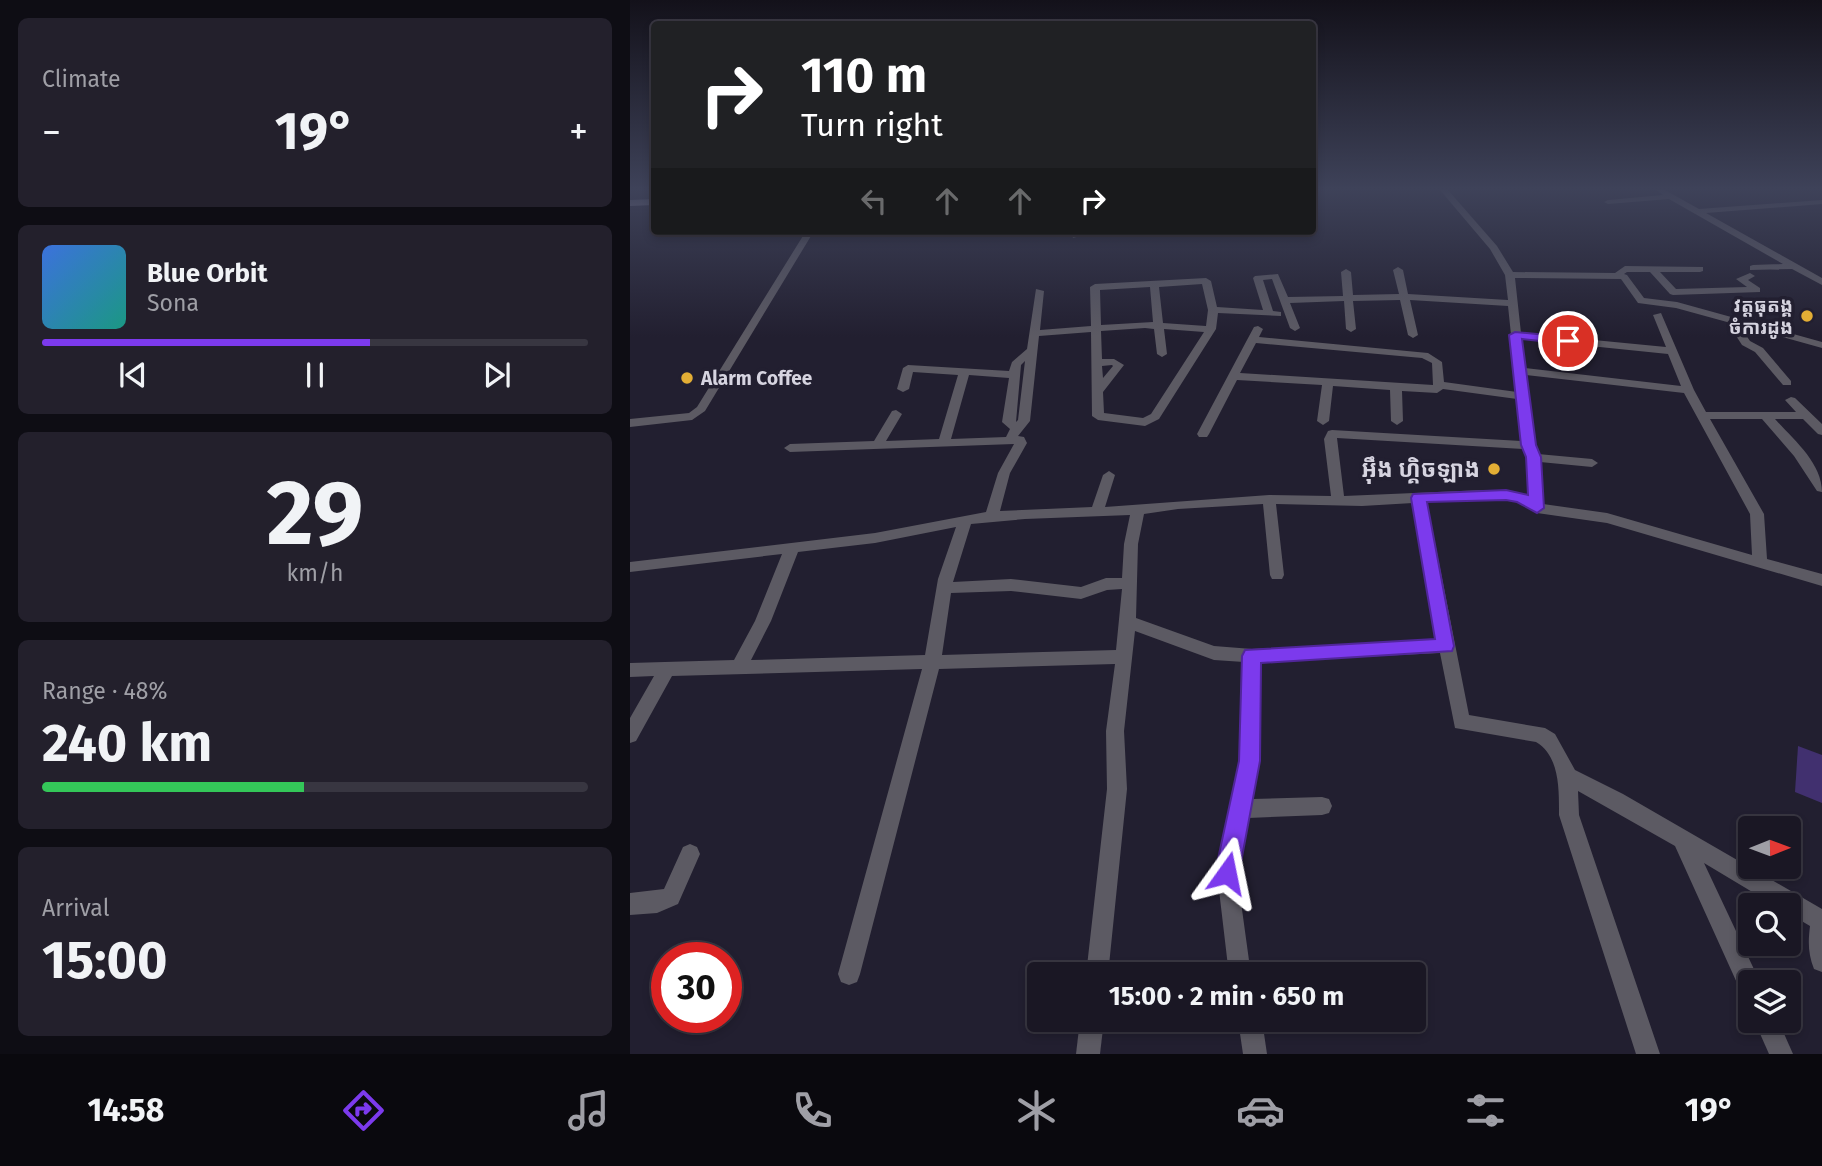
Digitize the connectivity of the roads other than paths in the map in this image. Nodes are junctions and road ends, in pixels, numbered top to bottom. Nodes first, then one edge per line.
1 (805, 239) edge
2 (1486, 239) edge
3 (1747, 239) edge
4 (1794, 266) junction
5 (1700, 268) dead end
6 (1653, 269) junction
7 (1398, 270) dead end
8 (1346, 272) dead end
9 (1510, 275) junction
10 (1617, 276) junction
11 (1822, 282) edge
12 (1154, 284) junction
13 (1039, 291) dead end
14 (1348, 296) junction
15 (1405, 296) junction
16 (1284, 300) junction
17 (1513, 303) junction
18 (1213, 310) junction
19 (1269, 314) junction
20 (1290, 315) junction
21 (1658, 315) dead end
22 (1732, 322) junction
23 (1158, 327) junction
24 (1295, 328) dead end
25 (1211, 329) junction
26 (1351, 329) dead end
27 (1097, 330) junction
28 (1413, 335) dead end
29 (1515, 335) junction
30 (1034, 340) junction
31 (1822, 345) edge
32 (1672, 351) junction
33 (1162, 354) dead end
34 (1097, 363) junction
35 (1520, 371) junction
36 (964, 372) junction
37 (1014, 375) junction
38 (1234, 376) junction
39 (1328, 382) junction
40 (1787, 383) dead end
41 (1439, 385) junction
42 (1396, 387) junction
43 (903, 389) dead end
44 (1688, 390) junction
45 (1097, 392) junction
46 (1523, 396) junction
47 (1791, 400) dead end
48 (895, 414) dead end
49 (1806, 415) junction
50 (1702, 416) junction
51 (1766, 416) junction
52 (1324, 421) dead end
53 (1397, 421) dead end
54 (630, 423) edge
55 (1822, 431) edge
56 (1014, 434) junction
57 (1203, 434) dead end
58 (944, 442) junction
59 (877, 446) junction
60 (790, 448) dead end
61 (1531, 451) junction
62 (1592, 463) dead end
63 (1109, 475) dead end
64 (1822, 488) edge
65 (1419, 498) junction
66 (1269, 499) junction
67 (1338, 501) junction
68 (1537, 508) junction
69 (1138, 510) junction
70 (1097, 511) junction
71 (992, 517) junction
72 (965, 521) junction
73 (792, 548) junction
74 (1760, 561) junction
75 (630, 567) edge
76 (1276, 575) dead end
77 (1822, 580) edge
78 (1129, 583) junction
79 (944, 588) junction
80 (1128, 622) junction
81 (1445, 646) junction
82 (1252, 656) junction
83 (1123, 657) junction
84 (932, 663) junction
85 (739, 667) junction
86 (667, 669) junction
87 (630, 670) edge
88 (630, 735) edge
89 (1568, 776) junction
90 (1322, 806) dead end
91 (1240, 809) junction
92 (1684, 842) junction
93 (690, 854) dead end
94 (630, 904) edge
95 (1822, 921) edge
96 (1822, 961) edge
97 (1098, 962) edge
98 (1238, 962) edge
99 (1743, 970) edge
100 (849, 974) dead end
101 (1091, 1032) edge
102 (1252, 1032) edge
103 (1772, 1033) edge
104 (1088, 1054) edge
105 (1255, 1054) edge
106 (1648, 1054) edge
107 (1781, 1054) edge

1 - 54 street
2 - 9 street
3 - 4 street
4 - 6 street
4 - 11 street
5 - 6 street
6 - 10 street
7 - 15 street
8 - 14 street
9 - 10 street
9 - 17 street
10 - 22 street
12 - 18 street
12 - 23 street
12 - 27 street
13 - 30 street
14 - 15 street
14 - 16 street
14 - 26 street
15 - 17 street
15 - 28 street
16 - 19 street
16 - 20 street
17 - 29 street
18 - 19 street
18 - 25 street
19 - 20 street
20 - 24 street
21 - 32 street
22 - 31 street
22 - 40 street
23 - 25 street
23 - 27 street
23 - 33 street
25 - 45 street
27 - 30 street
27 - 34 street
29 - 32 street
29 - 35 street
30 - 37 street
30 - 56 street
32 - 44 street
34 - 45 street
34 - 45 street
35 - 44 street
35 - 46 street
36 - 37 street
36 - 43 street
36 - 58 street
37 - 56 street
38 - 39 street
38 - 41 street
38 - 57 street
39 - 42 street
39 - 52 street
41 - 42 street
41 - 46 street
42 - 53 street
44 - 50 street
46 - 61 street
47 - 49 street
48 - 59 street
49 - 51 street
49 - 55 street
50 - 51 street
50 - 74 street
51 - 64 street
56 - 58 street
56 - 71 street
58 - 59 street
59 - 60 street
61 - 62 street
61 - 67 street
61 - 68 street
63 - 70 street
65 - 67 street
65 - 68 street
65 - 81 street
66 - 67 street
66 - 69 street
66 - 76 street
68 - 74 street
69 - 70 street
69 - 78 street
70 - 71 street
71 - 72 street
72 - 73 street
72 - 79 street
73 - 75 street
73 - 85 street
74 - 77 street
78 - 79 street
78 - 80 street
79 - 84 street
80 - 82 street
80 - 83 street
81 - 82 street
81 - 89 street
82 - 91 street
83 - 84 street
83 - 97 street
84 - 85 street
84 - 100 street
85 - 86 street
86 - 87 street
86 - 88 street
89 - 92 street
89 - 106 street
90 - 91 street
91 - 98 street
92 - 95 street
92 - 99 street
93 - 94 street
95 - 96 street
101 - 104 street
102 - 105 street
103 - 107 street

